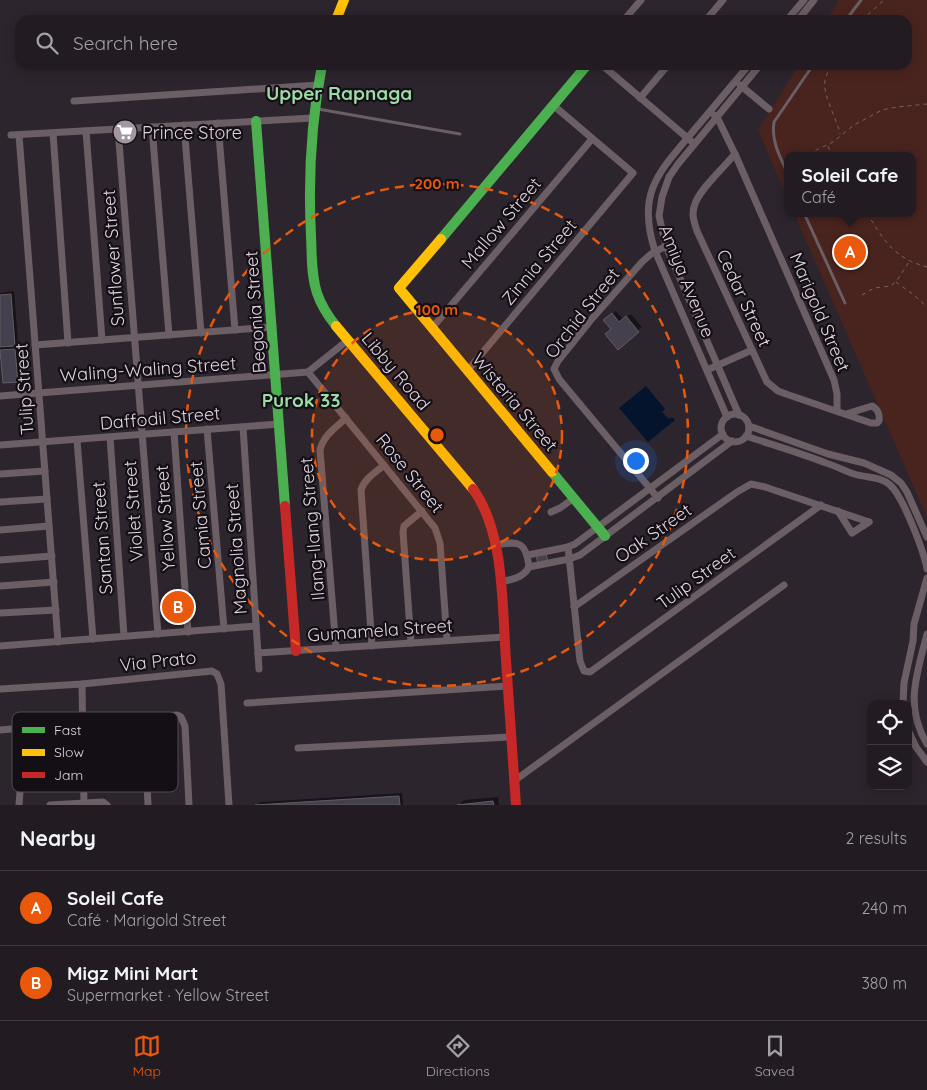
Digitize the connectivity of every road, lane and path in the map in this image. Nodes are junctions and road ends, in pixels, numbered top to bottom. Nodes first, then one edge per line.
1 (344, 0) edge
2 (641, 0) edge
3 (723, 0) edge
4 (804, 0) edge
5 (814, 0) edge
6 (861, 0) edge
7 (884, 0) edge
8 (338, 15) edge
9 (628, 15) edge
10 (710, 15) edge
11 (791, 15) edge
12 (802, 15) edge
13 (850, 15) edge
14 (868, 15) edge
15 (321, 70) edge
16 (583, 70) edge
17 (608, 70) edge
18 (664, 70) edge
19 (745, 70) edge
20 (756, 70) edge
21 (810, 70) edge
22 (830, 70) edge
23 (736, 81) junction
24 (318, 85) junction
25 (742, 87) junction
26 (640, 98) junction
27 (74, 101) dead end
28 (927, 104) edge
29 (553, 105) junction
30 (769, 109) dead end
31 (710, 112) junction
32 (314, 113) junction
33 (717, 118) junction
34 (256, 121) junction
35 (218, 123) junction
36 (184, 125) junction
37 (152, 127) junction
38 (118, 129) junction
39 (86, 131) junction
40 (53, 133) junction
41 (460, 134) dead end
42 (840, 135) junction
43 (592, 138) junction
44 (687, 138) junction
45 (694, 144) junction
46 (828, 145) junction
47 (812, 152) edge
48 (831, 152) edge
49 (735, 154) junction
50 (784, 165) edge
51 (806, 217) edge
52 (870, 217) edge
53 (666, 246) junction
54 (655, 251) junction
55 (909, 262) junction
56 (927, 267) edge
57 (896, 282) junction
58 (862, 295) dead end
59 (845, 303) dead end
60 (927, 303) edge
61 (925, 305) junction
62 (927, 307) edge
63 (273, 327) junction
64 (432, 328) junction
65 (235, 330) junction
66 (201, 333) junction
67 (168, 335) junction
68 (135, 338) junction
69 (102, 340) junction
70 (348, 340) junction
71 (68, 343) junction
72 (35, 345) junction
73 (752, 350) junction
74 (718, 365) junction
75 (468, 370) junction
76 (707, 370) junction
77 (308, 372) junction
78 (276, 374) junction
79 (138, 385) junction
80 (39, 393) junction
81 (0, 396) edge
82 (837, 410) junction
83 (846, 414) dead end
84 (739, 415) junction
85 (727, 417) junction
86 (346, 418) junction
87 (279, 424) junction
88 (243, 426) junction
89 (749, 426) junction
90 (208, 429) junction
91 (174, 432) junction
92 (142, 434) junction
93 (723, 434) junction
94 (746, 436) junction
95 (110, 437) junction
96 (77, 440) junction
97 (732, 441) junction
98 (43, 442) junction
99 (0, 446) edge
100 (834, 456) junction
101 (831, 464) junction
102 (384, 465) junction
103 (45, 471) junction
104 (0, 474) edge
105 (897, 480) junction
106 (891, 486) junction
107 (651, 488) junction
108 (574, 498) junction
109 (658, 498) junction
110 (47, 499) junction
111 (0, 502) edge
112 (821, 506) junction
113 (422, 511) junction
114 (838, 511) dead end
115 (551, 512) dead end
116 (49, 526) junction
117 (598, 527) junction
118 (0, 530) edge
119 (605, 536) junction
120 (927, 537) edge
121 (495, 545) junction
122 (568, 547) junction
123 (528, 555) junction
124 (52, 556) junction
125 (0, 560) edge
126 (570, 560) junction
127 (529, 567) junction
128 (927, 569) edge
129 (54, 582) junction
130 (500, 582) junction
131 (927, 582) edge
132 (784, 585) dead end
133 (0, 586) edge
134 (574, 607) junction
135 (56, 610) junction
136 (0, 613) edge
137 (256, 626) junction
138 (224, 629) junction
139 (188, 632) junction
140 (158, 634) junction
141 (927, 634) edge
142 (124, 636) junction
143 (504, 637) junction
144 (93, 639) junction
145 (447, 640) junction
146 (58, 642) junction
147 (411, 643) junction
148 (0, 646) edge
149 (372, 646) junction
150 (336, 648) junction
151 (296, 651) junction
152 (258, 654) junction
153 (910, 654) junction
154 (924, 657) edge
155 (259, 670) dead end
156 (82, 684) junction
157 (507, 686) junction
158 (0, 689) edge
159 (903, 700) edge
160 (247, 703) dead end
161 (82, 712) edge
162 (178, 716) edge
163 (511, 736) junction
164 (912, 738) edge
165 (927, 744) edge
166 (298, 748) dead end
167 (927, 762) edge
168 (514, 781) junction
169 (20, 792) edge
170 (147, 792) edge
171 (84, 804) edge
172 (19, 805) edge
173 (50, 805) edge
174 (107, 805) edge
175 (148, 805) edge
176 (189, 805) edge
177 (229, 805) edge
178 (516, 805) edge

1 - 8 street
2 - 9 street
3 - 10 street
4 - 11 street
5 - 12 street
6 - 13 lane
7 - 14 path
15 - 24 street, Libby Road
16 - 29 street
17 - 26 street
18 - 26 street
19 - 23 street, Amiya Avenue
20 - 25 street, Amiya Avenue
21 - 50 lane
22 - 42 path
23 - 25 street
23 - 31 street, Amiya Avenue
24 - 27 street
24 - 32 street, Libby Road
25 - 30 street
25 - 33 street, Amiya Avenue
26 - 44 street
28 - 42 path
29 - 43 street
29 - 64 street, Wisteria Street
31 - 33 street
31 - 44 street, Amiya Avenue
32 - 34 street
32 - 41 lane
32 - 70 street, Libby Road
33 - 45 street, Amiya Avenue
33 - 49 street, Marigold Street
34 - 35 street
34 - 63 street, Begonia Street
35 - 36 street
35 - 65 street
36 - 37 street
36 - 66 street
37 - 38 street
37 - 67 street
38 - 39 street
38 - 68 street, Sunflower Street
39 - 40 street
39 - 69 street
40 - 71 street
40 - 72 street, Tulip Street
42 - 46 path
43 - 64 street, Mallow Street
43 - 75 street, Zinnia Street
44 - 45 street
44 - 54 street, Amiya Avenue
45 - 53 street, Amiya Avenue
46 - 47 path
46 - 48 path
49 - 73 street, Cedar Street
49 - 82 street, Marigold Street
51 - 59 lane
52 - 55 path
53 - 54 street, Orchid Street
53 - 74 street, Amiya Avenue
54 - 76 street, Amiya Avenue
54 - 107 street, Orchid Street
55 - 56 path
55 - 57 path
57 - 58 path
57 - 61 path
60 - 61 path
61 - 62 path
63 - 65 street
63 - 78 street, Begonia Street
64 - 75 street, Wisteria Street
65 - 66 street
66 - 67 street
67 - 68 street
68 - 69 street
68 - 79 street, Sunflower Street
69 - 71 street
70 - 77 street
70 - 121 street, Libby Road
71 - 72 street
72 - 80 street, Tulip Street
73 - 74 street
73 - 82 street, Cedar Street
74 - 76 street
74 - 84 street, Amiya Avenue
75 - 108 street, Wisteria Street
76 - 85 street, Amiya Avenue
77 - 78 street, Waling-Waling Street
77 - 86 street, Rose Street
78 - 79 street, Waling-Waling Street
78 - 87 street, Begonia Street
79 - 80 street, Waling-Waling Street
79 - 92 street, Violet Street
80 - 81 street, Waling-Waling Street
80 - 98 street, Tulip Street
82 - 83 street, Cedar Street
84 - 85 street
84 - 89 street
85 - 93 street
86 - 102 street, Rose Street
86 - 150 street, Ilang-Ilang Street
87 - 88 street, Daffodil Street
87 - 151 street, Begonia Street
88 - 90 street, Daffodil Street
88 - 137 street, Magnolia Street
89 - 94 street
89 - 100 street
90 - 91 street, Daffodil Street
90 - 138 street, Camia Street
91 - 92 street, Daffodil Street
91 - 139 street, Yellow Street
92 - 95 street, Daffodil Street
92 - 140 street, Violet Street
93 - 97 street
93 - 107 street
94 - 97 street
94 - 101 street
95 - 96 street, Daffodil Street
95 - 142 street, Santan Street
96 - 98 street, Daffodil Street
96 - 144 street
97 - 109 street
98 - 99 street, Daffodil Street
98 - 103 street, Tulip Street
100 - 101 street
100 - 105 street
101 - 106 street
102 - 113 street, Rose Street
102 - 149 street
103 - 104 street
103 - 110 street, Tulip Street
105 - 106 street
105 - 120 street
106 - 128 street
107 - 109 street, Orchid Street
107 - 117 street
108 - 115 street
108 - 117 street, Wisteria Street
109 - 119 street
110 - 111 street
110 - 116 street, Tulip Street
112 - 114 street
112 - 134 street, Oak Street
112 - 134 street, Tulip Street
113 - 145 street, Rose Street
113 - 147 street
116 - 118 street
116 - 124 street, Tulip Street
117 - 119 street, Wisteria Street
117 - 122 street
119 - 126 street
121 - 123 street
121 - 130 street, Libby Road
122 - 123 street
122 - 126 street
123 - 127 street
124 - 125 street
124 - 129 street, Tulip Street
126 - 127 street
126 - 134 street
127 - 130 street
129 - 133 street
129 - 135 street, Tulip Street
130 - 143 street, Libby Road
131 - 153 street
132 - 168 street
135 - 136 street
135 - 146 street, Tulip Street
137 - 138 street
137 - 152 street, Magnolia Street
138 - 139 street
139 - 140 street
140 - 142 street
141 - 154 street
142 - 144 street
143 - 145 street, Gumamela Street
143 - 157 street, Libby Road
144 - 146 street
145 - 147 street, Gumamela Street
146 - 148 street
147 - 149 street, Gumamela Street
149 - 150 street, Gumamela Street
150 - 151 street, Gumamela Street
151 - 152 street, Gumamela Street
152 - 155 street, Magnolia Street
153 - 154 street
153 - 159 street
154 - 165 street
156 - 158 street, Via Prato
156 - 161 street
156 - 177 street, Via Prato
157 - 160 street
157 - 163 street, Libby Road
162 - 176 street
163 - 166 street
163 - 168 street, Libby Road
164 - 167 street
168 - 178 street, Libby Road
169 - 172 street
170 - 175 street
171 - 173 street
171 - 174 street

